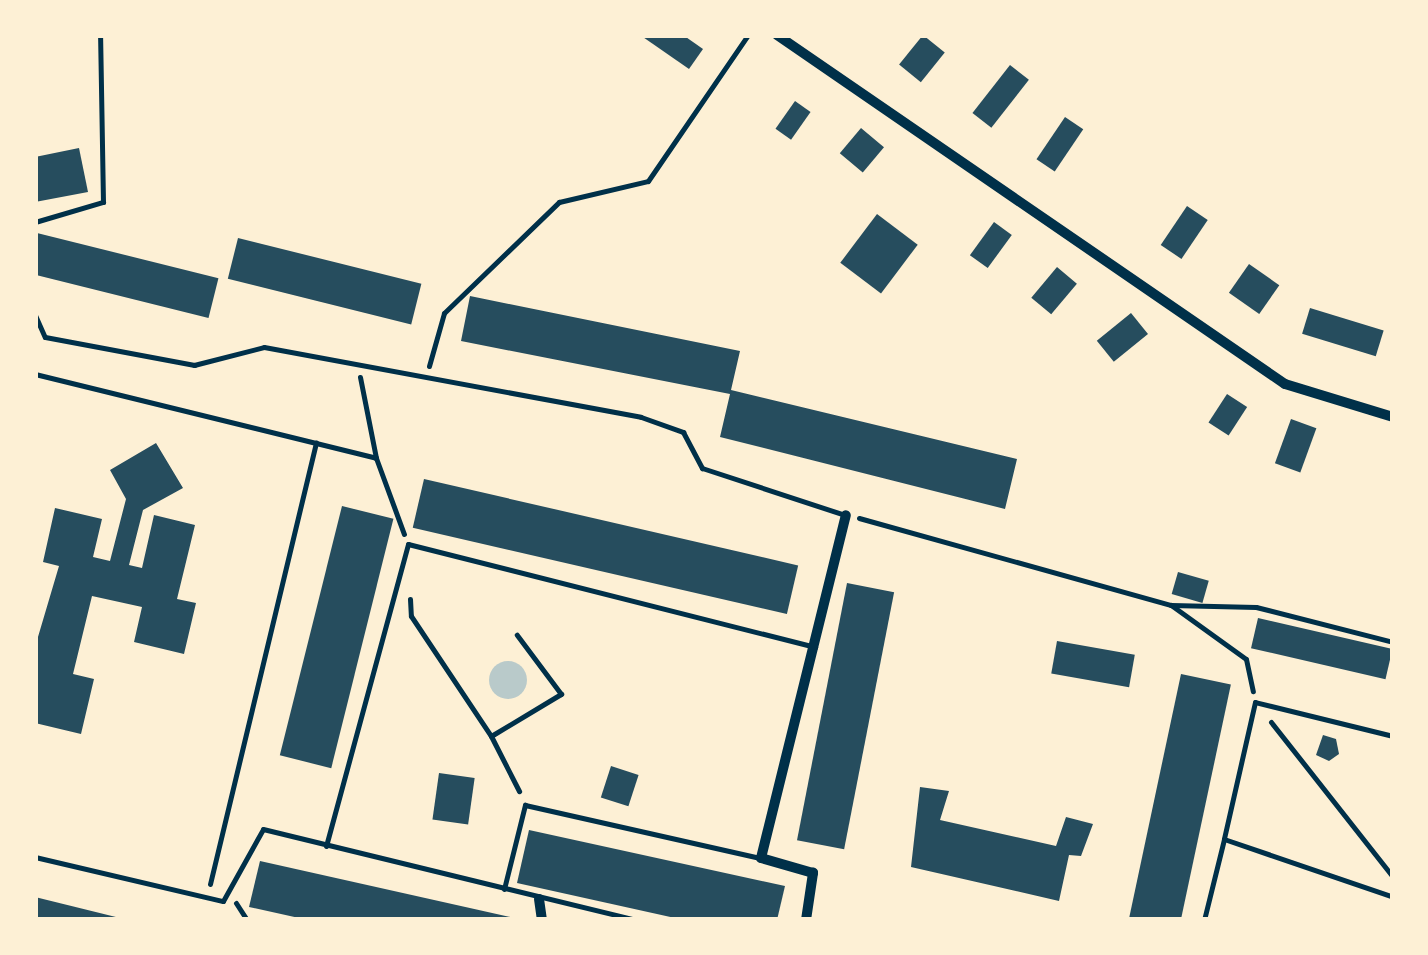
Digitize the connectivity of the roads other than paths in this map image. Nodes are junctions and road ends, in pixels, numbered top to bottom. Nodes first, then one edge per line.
1 (777, 35) edge
2 (35, 315) edge
3 (1393, 417) edge
4 (846, 515) joint
5 (814, 647) junction
6 (1393, 736) edge
7 (1224, 839) junction
8 (326, 846) junction
9 (35, 858) edge
10 (761, 858) junction
11 (504, 890) junction
12 (1393, 897) edge
13 (538, 899) junction
14 (542, 920) edge
15 (636, 920) edge
16 (806, 920) edge
17 (1204, 920) edge

1 - 3 street
2 - 4 lane
4 - 5 street
5 - 8 lane
5 - 10 street
6 - 7 lane
7 - 12 lane
7 - 17 lane
8 - 9 lane
8 - 11 lane
10 - 11 lane
10 - 16 street
11 - 13 lane
13 - 14 street
13 - 15 lane

